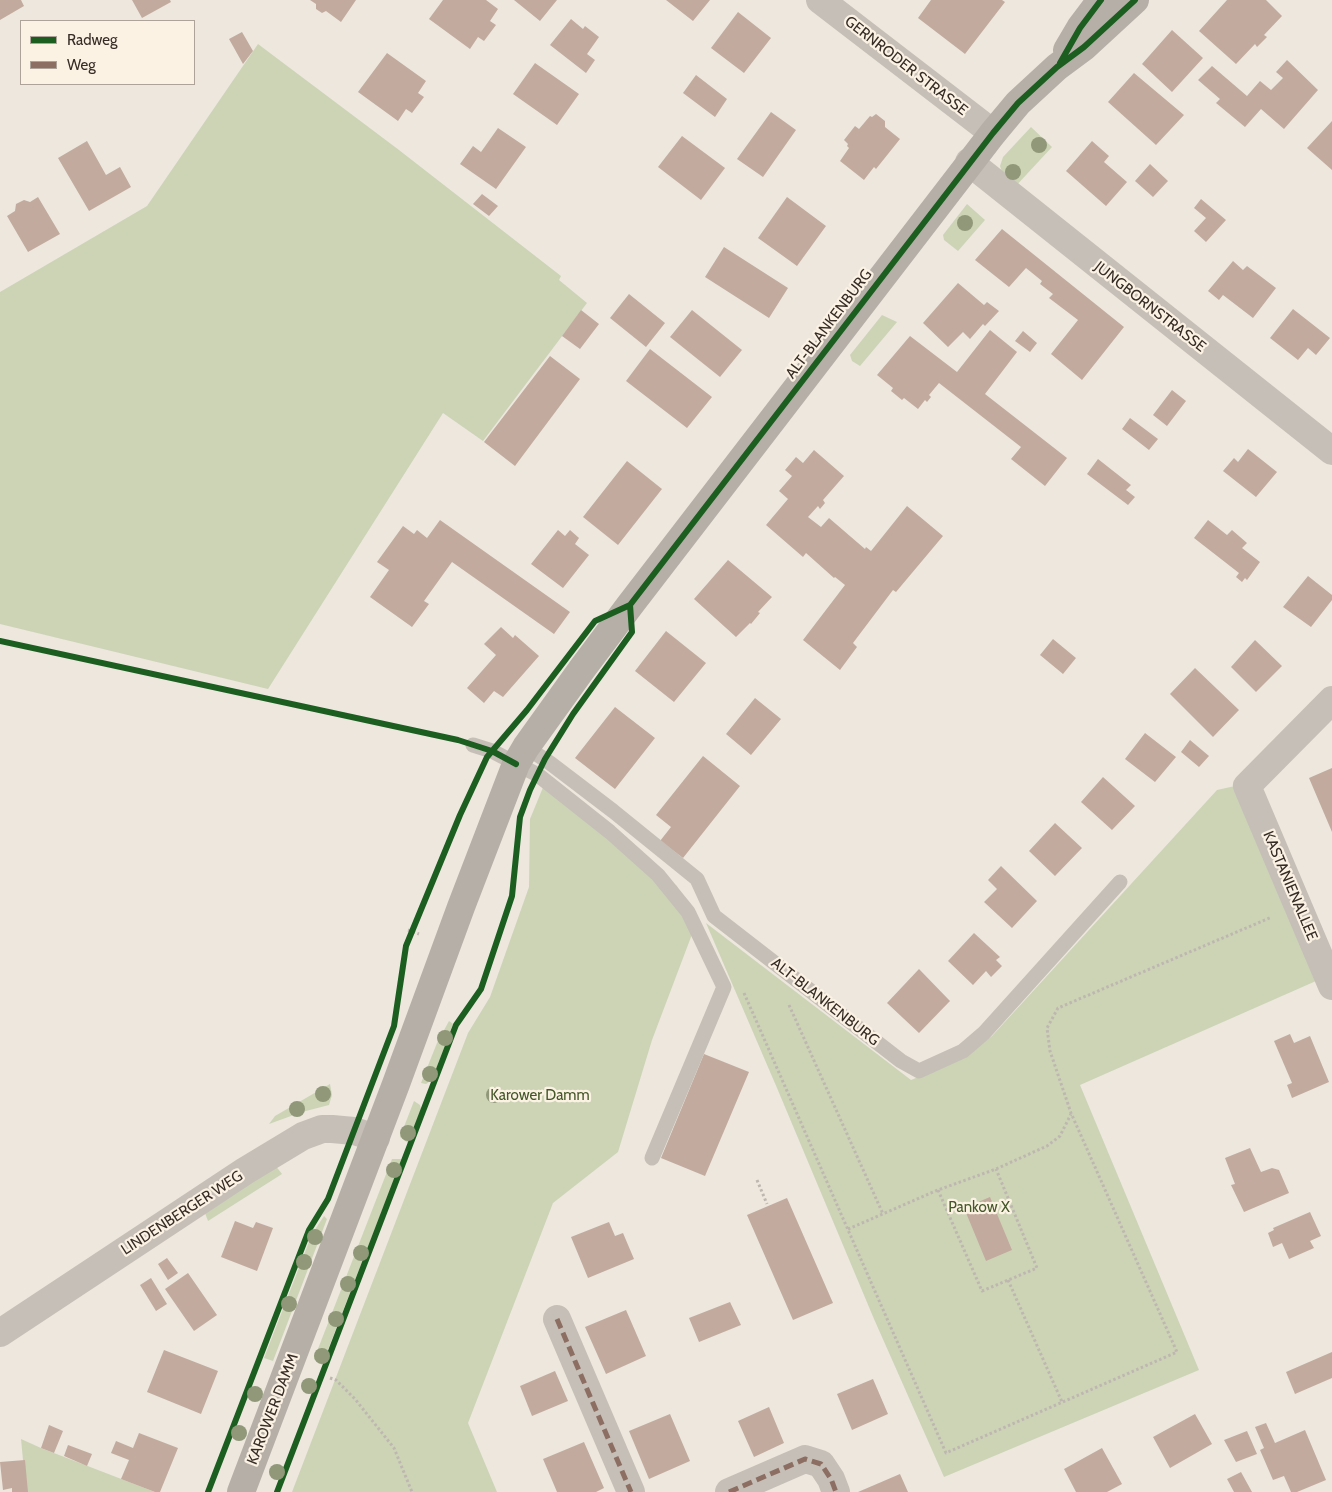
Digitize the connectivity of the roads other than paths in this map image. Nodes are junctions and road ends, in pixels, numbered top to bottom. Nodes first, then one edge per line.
1 (820, 0) edge
2 (1101, 0) edge
3 (1135, 0) edge
4 (1057, 67) junction
5 (992, 133) junction
6 (969, 162) junction
7 (1332, 451) edge
8 (1332, 700) edge
9 (473, 745) dead end
10 (521, 755) junction
11 (1120, 882) dead end
12 (1332, 986) edge
13 (376, 1138) junction
14 (652, 1158) dead end
15 (557, 1318) dead end
16 (0, 1333) edge
17 (241, 1492) edge
18 (632, 1492) edge
19 (729, 1492) edge
20 (836, 1492) edge

1 - 5 street, GERNRODER STRASSE
2 - 4 main road, ALT-BLANKENBURG
3 - 4 main road, ALT-BLANKENBURG
4 - 5 main road, ALT-BLANKENBURG
5 - 6 main road, ALT-BLANKENBURG
6 - 7 street, JUNGBORNSTRASSE
6 - 10 main road, ALT-BLANKENBURG
8 - 12 street, KASTANIENALLEE
9 - 10 lane
10 - 11 lane, ALT-BLANKENBURG
10 - 13 main road, KAROWER DAMM
10 - 14 lane
13 - 16 street, LINDENBERGER WEG
13 - 17 main road, KAROWER DAMM
15 - 18 street
19 - 20 street

